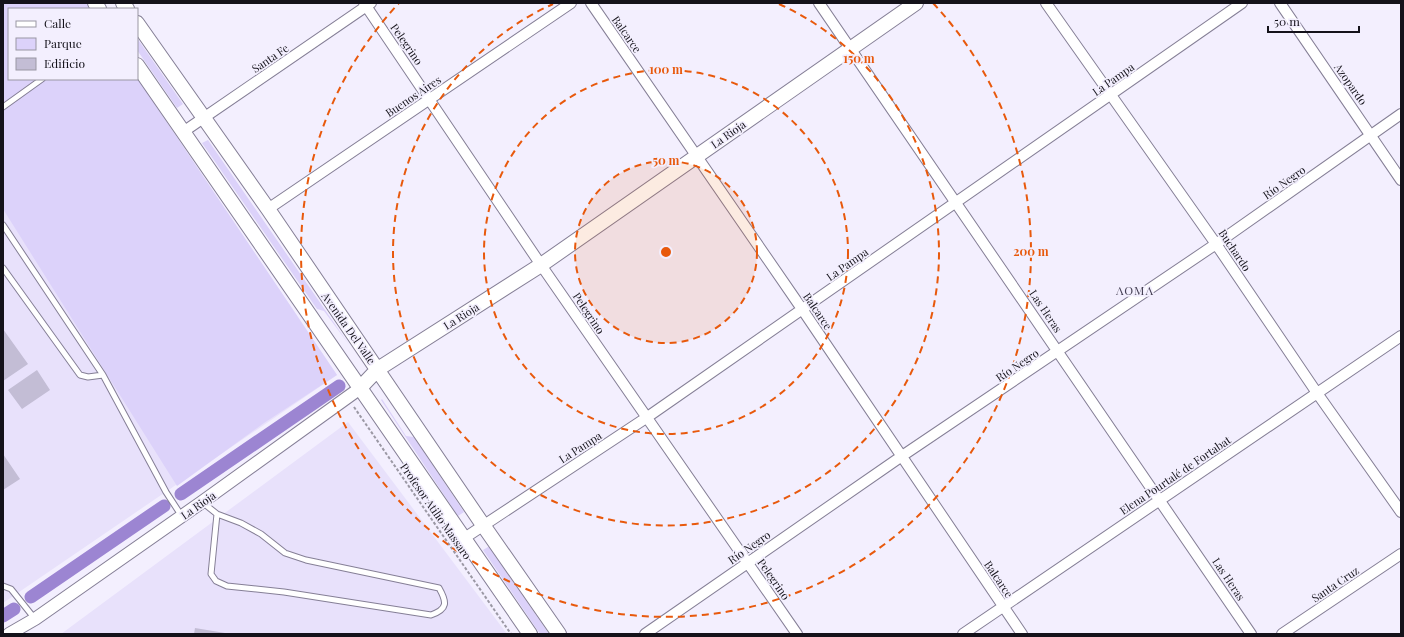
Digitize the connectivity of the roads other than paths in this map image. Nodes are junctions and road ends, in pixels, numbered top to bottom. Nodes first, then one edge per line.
1 (570, 3) edge
2 (591, 3) edge
3 (819, 3) edge
4 (916, 3) edge
5 (1046, 3) edge
6 (1242, 3) edge
7 (1280, 3) edge
8 (367, 4) edge
9 (138, 24) edge
10 (850, 49) junction
11 (138, 66) edge
12 (41, 80) edge
13 (1111, 95) junction
14 (430, 99) junction
15 (3, 107) edge
16 (1401, 114) edge
17 (203, 118) junction
18 (183, 132) junction
19 (1372, 136) junction
20 (696, 156) junction
21 (1401, 180) edge
22 (956, 202) junction
23 (268, 209) junction
24 (3, 225) edge
25 (1216, 244) junction
26 (541, 265) junction
27 (3, 268) edge
28 (802, 310) junction
29 (1401, 336) edge
30 (1058, 351) junction
31 (378, 369) junction
32 (103, 375) junction
33 (359, 389) junction
34 (1317, 393) junction
35 (646, 418) junction
36 (902, 456) junction
37 (1160, 499) junction
38 (202, 502) junction
39 (1401, 512) edge
40 (217, 514) junction
41 (182, 516) junction
42 (482, 525) junction
43 (463, 539) junction
44 (1401, 554) edge
45 (748, 563) junction
46 (3, 586) edge
47 (1003, 607) junction
48 (35, 618) junction
49 (9, 634) edge
50 (530, 634) edge
51 (559, 634) edge
52 (645, 634) edge
53 (797, 634) edge
54 (963, 634) edge
55 (1022, 634) edge
56 (1252, 634) edge
57 (1282, 634) edge

1 - 14 street, Buenos Aires
2 - 20 street, Balcarce
3 - 10 street, Las Heras
4 - 10 main road, La Rioja
5 - 13 street, Buchardo
6 - 13 street, La Pampa
7 - 19 street, Azopardo
8 - 14 street, Pelegrino
8 - 17 street, Santa Fe
9 - 17 main road, Avenida Del Valle
10 - 20 main road, La Rioja
10 - 22 street, Las Heras
11 - 18 main road
12 - 15 lane
13 - 22 street, La Pampa
13 - 25 street, Buchardo
14 - 23 street, Buenos Aires
14 - 26 street, Pelegrino
16 - 19 street, Río Negro
17 - 18 street, Santa Fe
17 - 23 main road, Avenida Del Valle
18 - 33 main road
19 - 21 street, Azopardo
19 - 25 street, Río Negro
20 - 26 main road, La Rioja
20 - 28 street, Balcarce
22 - 28 street, La Pampa
22 - 30 street, Las Heras
23 - 31 main road, Avenida Del Valle
24 - 32 lane
25 - 30 street, Río Negro
25 - 34 street, Buchardo
26 - 31 main road, La Rioja
26 - 35 street, Pelegrino
27 - 32 lane
28 - 35 street, La Pampa
28 - 36 street, Balcarce
29 - 34 street, Elena Pourtalé de Fortabat
30 - 36 street, Río Negro
30 - 37 street, Las Heras
31 - 33 main road, La Rioja
31 - 42 main road, Avenida Del Valle
32 - 41 lane
33 - 38 street, La Rioja
33 - 43 main road
34 - 37 street, Elena Pourtalé de Fortabat
34 - 39 street, Buchardo
35 - 42 street, La Pampa
35 - 45 street, Pelegrino
36 - 45 street, Río Negro
36 - 47 street, Balcarce
37 - 47 street, Elena Pourtalé de Fortabat
37 - 56 street, Las Heras
38 - 40 lane
38 - 41 street, La Rioja
40 - 40 lane
41 - 48 street, La Rioja
42 - 43 street, La Pampa
42 - 51 main road, Avenida Del Valle
43 - 50 main road
44 - 57 street, Santa Cruz
45 - 52 street, Río Negro
45 - 53 street, Pelegrino
46 - 48 lane
47 - 54 street, Elena Pourtalé de Fortabat
47 - 55 street, Balcarce
48 - 49 street, La Rioja

